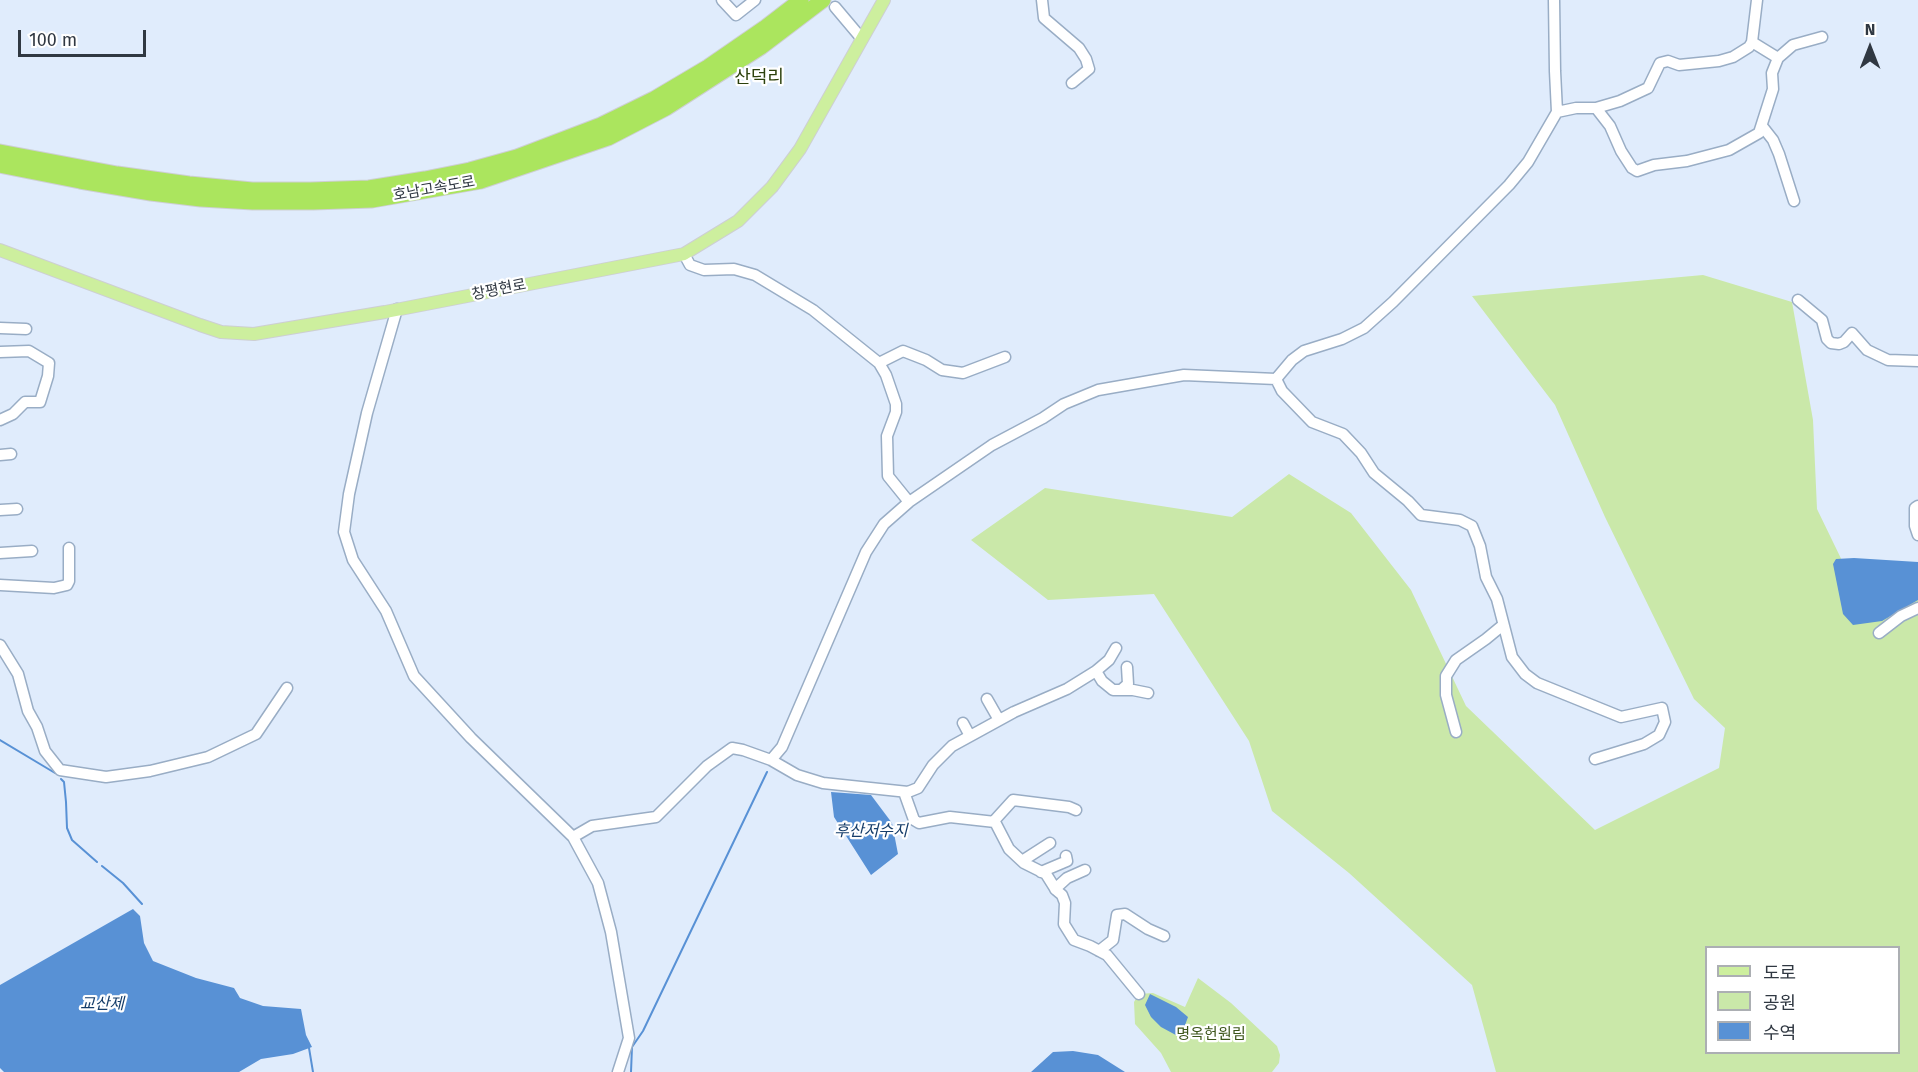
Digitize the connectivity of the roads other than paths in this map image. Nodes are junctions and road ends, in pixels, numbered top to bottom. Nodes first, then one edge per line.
1 (722, 0) edge
2 (755, 0) edge
3 (801, 0) edge
4 (884, 0) edge
5 (1042, 0) edge
6 (1554, 0) edge
7 (1757, 0) edge
8 (829, 3) edge
9 (1822, 37) dead end
10 (862, 39) junction
11 (1752, 42) junction
12 (1778, 58) junction
13 (1072, 83) dead end
14 (1596, 108) junction
15 (1557, 112) junction
16 (1762, 126) junction
17 (0, 152) edge
18 (0, 165) edge
19 (1794, 201) dead end
20 (0, 250) edge
21 (684, 254) junction
22 (1798, 300) dead end
23 (397, 309) junction
24 (0, 328) edge
25 (26, 329) dead end
26 (0, 351) edge
27 (1005, 357) dead end
28 (1918, 361) edge
29 (879, 363) junction
30 (1276, 379) junction
31 (0, 420) edge
32 (909, 502) junction
33 (1918, 506) edge
34 (17, 509) dead end
35 (0, 510) edge
36 (1918, 535) edge
37 (69, 548) dead end
38 (32, 551) dead end
39 (0, 553) edge
40 (0, 585) edge
41 (1918, 608) edge
42 (1503, 625) junction
43 (1878, 633) dead end
44 (0, 645) edge
45 (1116, 648) dead end
46 (1127, 667) dead end
47 (1096, 671) junction
48 (287, 688) dead end
49 (1121, 690) junction
50 (1148, 693) dead end
51 (987, 699) dead end
52 (999, 720) junction
53 (963, 723) dead end
54 (1456, 732) dead end
55 (970, 736) junction
56 (1595, 759) dead end
57 (771, 760) junction
58 (904, 792) junction
59 (1076, 810) dead end
60 (993, 822) junction
61 (573, 837) junction
62 (1050, 843) dead end
63 (1066, 856) dead end
64 (1022, 861) junction
65 (1085, 870) dead end
66 (1041, 872) junction
67 (1055, 889) junction
68 (1164, 936) dead end
69 (1099, 951) junction
70 (1139, 994) dead end
71 (618, 1072) edge

1 - 2 street
3 - 17 highway, 호남고속도로
4 - 10 main road, 창평현로
5 - 13 street
6 - 15 street
7 - 11 street
8 - 10 street
8 - 18 highway, 호남고속도로
9 - 12 street
10 - 21 main road, 창평현로
11 - 12 street
11 - 14 street
12 - 16 street
14 - 15 street
14 - 16 street
15 - 30 street
16 - 19 street
20 - 23 main road, 창평현로
21 - 23 main road, 창평현로
21 - 29 street
22 - 28 street
23 - 61 street
24 - 25 street
26 - 31 street
27 - 29 street
29 - 32 street
30 - 32 street
30 - 42 street
32 - 57 street
33 - 36 street
34 - 35 street
37 - 40 street
38 - 39 street
41 - 43 street
42 - 54 street
42 - 56 street
44 - 48 street
45 - 47 street
46 - 49 street
47 - 49 street
47 - 52 street
49 - 50 street
51 - 52 street
52 - 55 street
53 - 55 street
55 - 58 street
57 - 58 street
57 - 61 street
58 - 60 street
59 - 60 street
60 - 64 street
61 - 71 street
62 - 64 street
63 - 66 street
64 - 66 street
65 - 67 street
66 - 67 street
67 - 69 street
68 - 69 street
69 - 70 street

